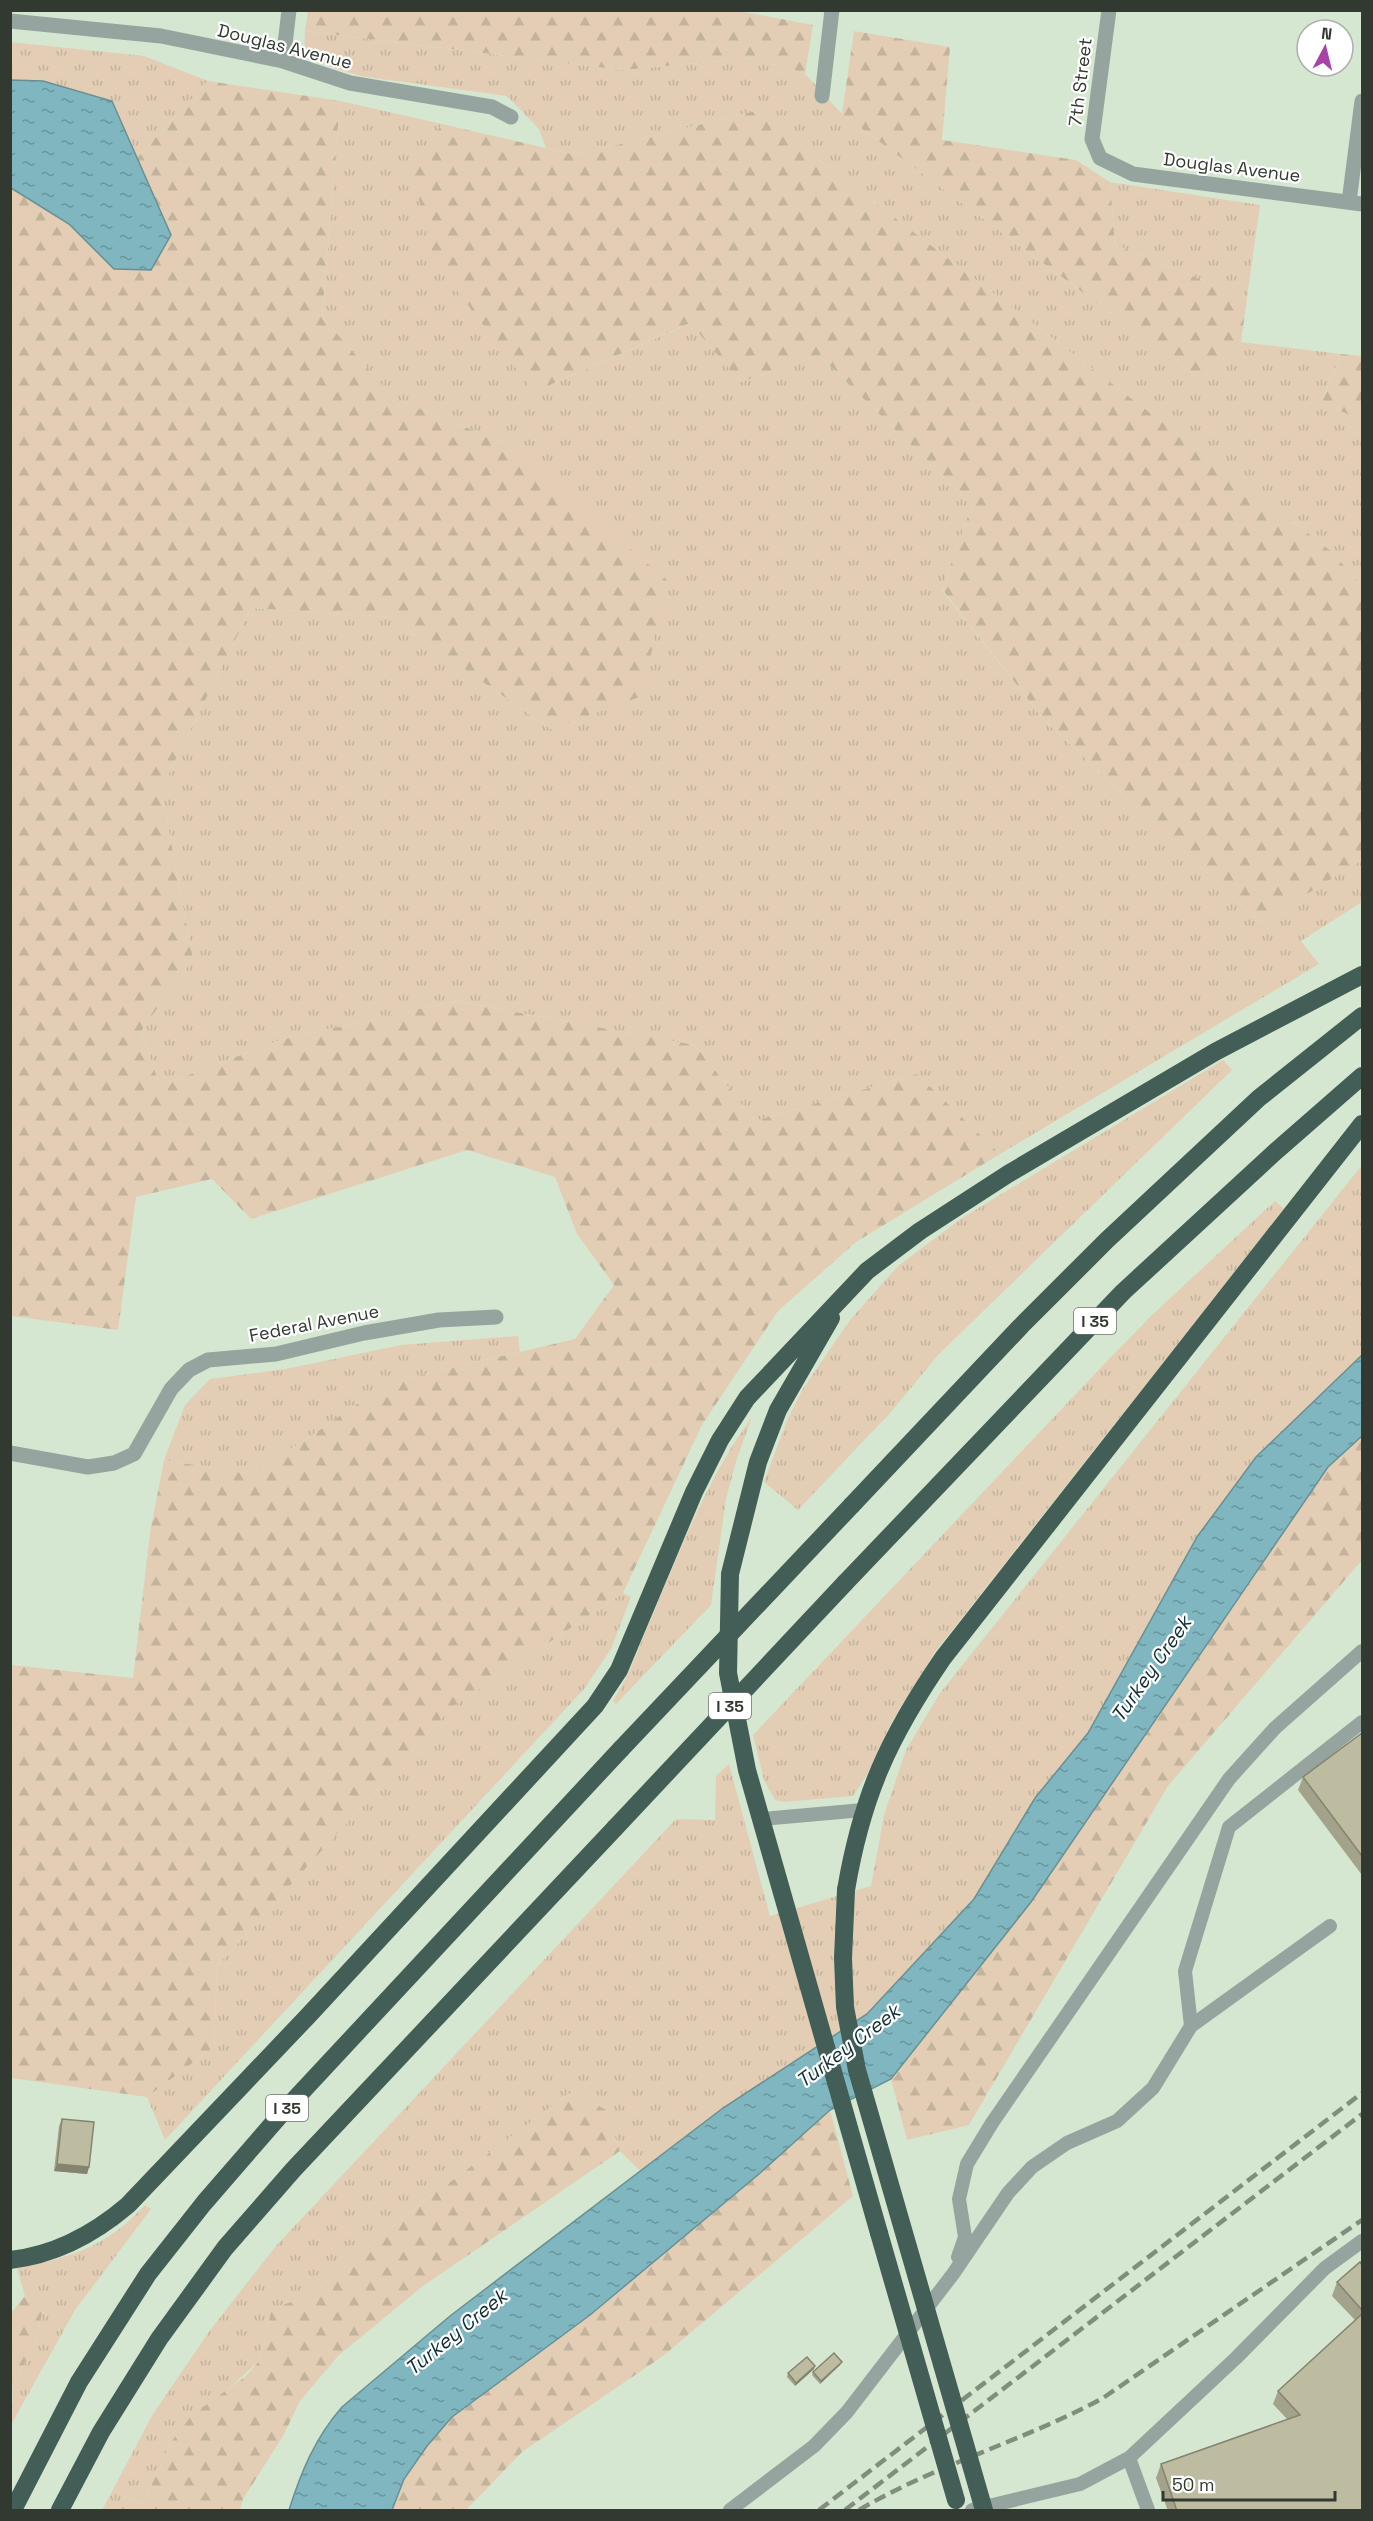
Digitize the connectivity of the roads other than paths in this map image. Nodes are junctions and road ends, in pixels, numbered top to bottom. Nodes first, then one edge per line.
1 (289, 10) edge
2 (832, 10) edge
3 (1109, 10) edge
4 (10, 21) edge
5 (283, 62) junction
6 (822, 96) dead end
7 (1362, 101) edge
8 (511, 117) dead end
9 (1100, 158) joint
10 (1356, 203) edge
11 (1362, 975) edge
12 (1362, 1016) edge
13 (1362, 1076) edge
14 (1362, 1124) edge
15 (846, 1290) junction
16 (496, 1317) dead end
17 (10, 1453) edge
18 (1362, 1651) edge
19 (1362, 1722) edge
20 (863, 1810) junction
21 (760, 1819) junction
22 (1330, 1926) dead end
23 (1191, 2026) junction
24 (1362, 2241) edge
25 (10, 2260) edge
26 (953, 2274) junction
27 (1130, 2458) junction
28 (957, 2507) edge
29 (985, 2508) edge
30 (13, 2511) edge
31 (60, 2511) edge
32 (730, 2511) edge
33 (972, 2511) edge
34 (1148, 2511) edge

1 - 5 street
2 - 6 street
3 - 9 street, 7th Street
4 - 5 street, Douglas Avenue
5 - 8 street, Douglas Avenue
7 - 10 street
9 - 10 street, Douglas Avenue
11 - 15 highway
12 - 30 highway, I 35, bridge
13 - 31 highway, I 35, bridge
14 - 20 highway
15 - 21 highway
15 - 25 highway
16 - 17 street, Federal Avenue
18 - 26 lane
19 - 23 lane
20 - 21 lane
20 - 29 highway, bridge
21 - 28 highway, bridge
22 - 23 lane
23 - 26 lane
24 - 27 lane
26 - 32 lane
27 - 29 lane
27 - 34 lane
29 - 33 lane

